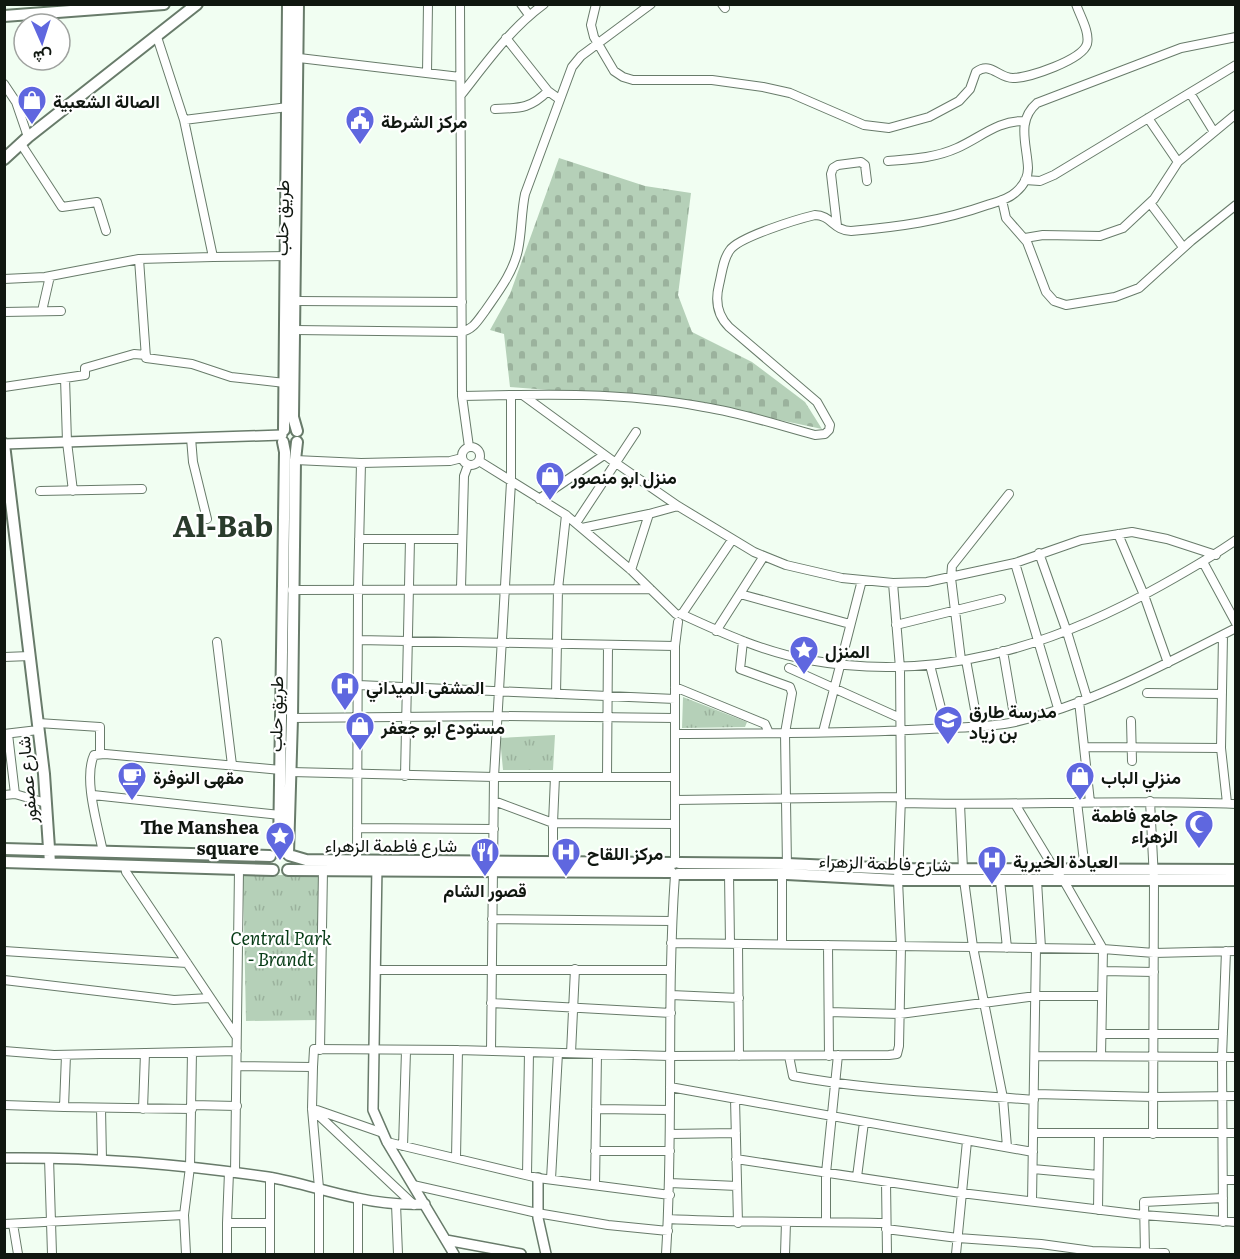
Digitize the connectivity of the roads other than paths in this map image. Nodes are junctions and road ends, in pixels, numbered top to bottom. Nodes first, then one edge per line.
1 (17, 4) edge
2 (164, 4) edge
3 (197, 4) edge
4 (288, 4) edge
5 (298, 4) edge
6 (428, 4) edge
7 (460, 4) edge
8 (468, 4) edge
9 (521, 4) edge
10 (544, 4) edge
11 (596, 4) edge
12 (651, 4) edge
13 (1076, 4) edge
14 (140, 6) edge
15 (460, 14) junction
16 (529, 15) junction
17 (10, 16) edge
18 (157, 37) junction
19 (1236, 37) edge
20 (506, 38) junction
21 (597, 43) junction
22 (299, 58) junction
23 (1236, 66) edge
24 (427, 73) junction
25 (460, 77) junction
26 (4, 84) edge
27 (548, 91) junction
28 (1190, 93) junction
29 (461, 95) junction
30 (559, 99) junction
31 (288, 107) junction
32 (495, 109) dead end
33 (1236, 114) edge
34 (1148, 118) junction
35 (184, 120) junction
36 (1025, 121) junction
37 (1214, 132) junction
38 (24, 140) junction
39 (4, 159) edge
40 (888, 161) dead end
41 (1178, 162) junction
42 (1025, 180) junction
43 (867, 182) dead end
44 (1002, 200) junction
45 (1150, 203) junction
46 (1236, 205) edge
47 (837, 228) junction
48 (106, 231) dead end
49 (1025, 238) junction
50 (1183, 247) junction
51 (287, 256) junction
52 (213, 257) junction
53 (139, 259) junction
54 (50, 276) junction
55 (4, 279) edge
56 (296, 301) junction
57 (462, 302) junction
58 (42, 311) junction
59 (61, 311) dead end
60 (4, 312) edge
61 (296, 330) junction
62 (461, 332) junction
63 (146, 355) junction
64 (65, 378) junction
65 (285, 383) junction
66 (4, 387) edge
67 (511, 395) junction
68 (523, 395) junction
69 (462, 396) junction
70 (636, 432) dead end
71 (283, 436) junction
72 (297, 437) junction
73 (191, 438) junction
74 (67, 442) junction
75 (4, 444) edge
76 (469, 447) junction
77 (604, 455) junction
78 (462, 458) junction
79 (295, 460) junction
80 (479, 461) junction
81 (361, 463) junction
82 (615, 463) junction
83 (468, 465) junction
84 (511, 482) junction
85 (142, 489) dead end
86 (40, 491) dead end
87 (73, 491) junction
88 (1009, 494) dead end
89 (539, 499) junction
90 (678, 506) junction
91 (649, 514) junction
92 (566, 515) junction
93 (207, 519) dead end
94 (579, 526) junction
95 (1118, 534) junction
96 (359, 539) junction
97 (410, 539) junction
98 (462, 539) junction
99 (732, 540) junction
100 (1236, 540) edge
101 (1039, 553) junction
102 (1216, 555) junction
103 (764, 556) junction
104 (1015, 562) junction
105 (1203, 562) junction
106 (631, 570) junction
107 (951, 578) junction
108 (862, 580) junction
109 (893, 583) junction
110 (461, 588) junction
111 (358, 589) junction
112 (409, 589) junction
113 (504, 589) junction
114 (650, 589) junction
115 (292, 590) junction
116 (558, 590) junction
117 (740, 594) junction
118 (1144, 595) junction
119 (1001, 599) dead end
120 (955, 612) junction
121 (680, 616) junction
122 (1236, 623) edge
123 (850, 624) junction
124 (896, 625) junction
125 (1236, 628) edge
126 (716, 631) junction
127 (1067, 632) junction
128 (1223, 635) junction
129 (358, 640) junction
130 (408, 641) junction
131 (743, 641) junction
132 (216, 642) dead end
133 (1039, 642) junction
134 (500, 643) junction
135 (558, 644) junction
136 (608, 645) junction
137 (675, 646) junction
138 (1003, 651) junction
139 (30, 656) junction
140 (4, 657) edge
141 (964, 660) junction
142 (1168, 663) junction
143 (840, 664) junction
144 (930, 665) junction
145 (789, 668) dead end
146 (900, 668) junction
147 (357, 685) junction
148 (407, 687) junction
149 (675, 687) junction
150 (833, 688) junction
151 (499, 691) junction
152 (1147, 693) dead end
153 (556, 694) junction
154 (1222, 694) junction
155 (608, 696) junction
156 (675, 699) junction
157 (1083, 700) junction
158 (1058, 708) junction
159 (498, 716) junction
160 (406, 717) junction
161 (608, 717) junction
162 (292, 718) junction
163 (357, 718) junction
164 (675, 718) junction
165 (900, 718) junction
166 (1131, 721) dead end
167 (1015, 722) junction
168 (978, 726) junction
169 (38, 727) junction
170 (946, 728) junction
171 (900, 731) junction
172 (823, 732) junction
173 (769, 733) junction
174 (785, 733) junction
175 (6, 734) edge
176 (675, 734) junction
177 (1084, 747) junction
178 (1131, 747) junction
179 (1221, 748) junction
180 (100, 754) junction
181 (1132, 761) dead end
182 (232, 765) junction
183 (286, 771) junction
184 (357, 775) junction
185 (405, 776) junction
186 (494, 777) junction
187 (555, 777) junction
188 (608, 777) junction
189 (675, 777) junction
190 (15, 794) junction
191 (4, 795) edge
192 (93, 795) junction
193 (785, 798) junction
194 (675, 800) junction
195 (901, 800) junction
196 (494, 801) junction
197 (1150, 801) junction
198 (1077, 802) junction
199 (1090, 802) junction
200 (46, 803) junction
201 (960, 804) junction
202 (1015, 804) junction
203 (1232, 804) edge
204 (280, 815) junction
205 (554, 823) junction
206 (675, 824) junction
207 (357, 828) junction
208 (494, 829) junction
209 (4, 849) edge
210 (49, 850) junction
211 (103, 852) junction
212 (282, 854) junction
213 (4, 862) edge
214 (553, 862) junction
215 (50, 863) junction
216 (125, 865) junction
217 (357, 865) junction
218 (377, 865) junction
219 (493, 866) junction
220 (675, 868) junction
221 (239, 869) junction
222 (273, 870) junction
223 (288, 870) junction
224 (323, 870) junction
225 (1055, 870) junction
226 (1085, 870) junction
227 (1236, 870) edge
228 (785, 871) junction
229 (729, 874) junction
230 (1154, 874) junction
231 (898, 875) junction
232 (963, 875) junction
233 (1000, 880) junction
234 (1037, 880) junction
235 (1064, 880) junction
236 (1236, 880) edge
237 (492, 919) junction
238 (672, 921) junction
239 (671, 943) junction
240 (734, 944) junction
241 (782, 944) junction
242 (828, 945) junction
243 (901, 946) junction
244 (973, 947) junction
245 (1007, 948) junction
246 (1038, 948) junction
247 (1103, 950) junction
248 (4, 951) edge
249 (1226, 951) junction
250 (1236, 951) edge
251 (1154, 953) junction
252 (187, 963) junction
253 (492, 968) junction
254 (574, 969) junction
255 (376, 970) junction
256 (671, 970) junction
257 (1103, 971) junction
258 (1154, 972) junction
259 (4, 980) edge
260 (671, 995) junction
261 (1036, 996) junction
262 (1102, 996) junction
263 (210, 998) junction
264 (738, 998) junction
265 (491, 1003) junction
266 (984, 1003) junction
267 (574, 1008) junction
268 (829, 1012) junction
269 (671, 1013) junction
270 (900, 1014) junction
271 (1101, 1034) junction
272 (1154, 1034) junction
273 (1223, 1035) junction
274 (237, 1037) junction
275 (320, 1050) junction
276 (458, 1050) junction
277 (237, 1051) junction
278 (375, 1051) junction
279 (406, 1051) junction
280 (491, 1051) junction
281 (4, 1052) edge
282 (192, 1052) junction
283 (529, 1052) junction
284 (146, 1053) junction
285 (558, 1053) junction
286 (572, 1053) junction
287 (597, 1054) junction
288 (66, 1055) junction
289 (670, 1056) junction
290 (739, 1056) junction
291 (789, 1056) junction
292 (829, 1056) junction
293 (838, 1056) junction
294 (1035, 1056) junction
295 (1101, 1056) junction
296 (1154, 1057) junction
297 (1222, 1057) junction
298 (1236, 1057) edge
299 (237, 1066) junction
300 (313, 1067) junction
301 (836, 1084) junction
302 (670, 1087) junction
303 (1222, 1096) junction
304 (1236, 1096) edge
305 (1034, 1097) junction
306 (1154, 1097) junction
307 (1003, 1098) junction
308 (735, 1099) junction
309 (4, 1105) edge
310 (237, 1106) junction
311 (64, 1107) junction
312 (192, 1107) junction
313 (101, 1108) junction
314 (143, 1108) junction
315 (312, 1108) junction
316 (596, 1109) junction
317 (670, 1110) junction
318 (831, 1116) junction
319 (864, 1122) junction
320 (736, 1133) junction
321 (1034, 1133) junction
322 (1099, 1133) junction
323 (1222, 1133) junction
324 (1236, 1133) edge
325 (670, 1134) junction
326 (1153, 1134) junction
327 (385, 1138) junction
328 (967, 1141) junction
329 (403, 1146) junction
330 (1007, 1147) junction
331 (596, 1151) junction
332 (670, 1151) junction
333 (1033, 1152) junction
334 (4, 1158) edge
335 (50, 1158) junction
336 (456, 1158) junction
337 (736, 1159) junction
338 (102, 1160) junction
339 (190, 1167) junction
340 (1033, 1169) junction
341 (232, 1172) junction
342 (826, 1173) junction
343 (527, 1175) junction
344 (1098, 1175) junction
345 (270, 1177) junction
346 (857, 1177) junction
347 (538, 1178) junction
348 (551, 1179) junction
349 (1223, 1180) junction
350 (1236, 1180) edge
351 (886, 1182) junction
352 (670, 1183) junction
353 (413, 1185) junction
354 (595, 1185) junction
355 (737, 1186) junction
356 (319, 1188) junction
357 (961, 1193) junction
358 (670, 1195) junction
359 (358, 1198) junction
360 (1223, 1198) junction
361 (1032, 1201) junction
362 (396, 1204) junction
363 (414, 1204) junction
364 (425, 1204) junction
365 (1098, 1210) junction
366 (537, 1213) junction
367 (184, 1215) junction
368 (1143, 1215) junction
369 (668, 1219) junction
370 (826, 1221) junction
371 (51, 1222) junction
372 (738, 1222) junction
373 (786, 1222) junction
374 (1223, 1222) junction
375 (1236, 1222) edge
376 (227, 1223) junction
377 (8, 1224) edge
378 (270, 1224) junction
379 (886, 1226) junction
380 (668, 1231) junction
381 (958, 1238) junction
382 (446, 1240) junction
383 (1145, 1253) edge
384 (1165, 1253) dead end
385 (18, 1254) edge
386 (52, 1254) edge
387 (186, 1254) edge
388 (227, 1254) edge
389 (270, 1254) edge
390 (320, 1254) edge
391 (358, 1254) edge
392 (398, 1254) edge
393 (454, 1254) edge
394 (520, 1254) edge
395 (546, 1254) edge
396 (666, 1254) edge
397 (785, 1254) edge
398 (887, 1254) edge
399 (956, 1254) edge

1 - 17 street
2 - 14 main road
3 - 18 main road
4 - 31 main road
5 - 22 main road, طريق حلب
6 - 24 street
7 - 15 street
8 - 15 street
9 - 16 street
10 - 16 street
11 - 21 street
12 - 21 street
13 - 21 street
14 - 17 main road
15 - 25 street
16 - 20 street
18 - 35 street
18 - 38 main road
19 - 36 street
20 - 27 street
20 - 29 street
21 - 30 street
22 - 24 street
22 - 56 main road, طريق حلب
23 - 28 street
24 - 25 street
25 - 29 street
26 - 38 street
27 - 30 street
27 - 32 street
28 - 34 street
28 - 37 street
29 - 57 street
30 - 62 street
31 - 35 street
31 - 51 main road
33 - 37 street
34 - 41 street
34 - 42 street
35 - 52 street
36 - 40 street
36 - 42 street
37 - 41 street
38 - 39 main road
38 - 48 street
41 - 45 street
42 - 44 street
43 - 47 street
44 - 47 street
44 - 49 street
45 - 49 street
45 - 50 street
46 - 50 street
47 - 68 street
49 - 50 street
51 - 52 street
51 - 65 main road
52 - 53 street
53 - 54 street
53 - 63 street
54 - 55 street
54 - 58 street
56 - 57 street
56 - 61 main road, طريق حلب
57 - 62 street
58 - 59 street
58 - 60 street
61 - 62 street
61 - 72 main road, طريق حلب
62 - 69 street
63 - 64 street
63 - 65 street
64 - 66 street
64 - 74 street
65 - 71 main road
67 - 68 street
67 - 69 street
67 - 84 street
68 - 77 street
69 - 76 street
70 - 82 street
71 - 72 main road
71 - 73 street
71 - 183 main road
72 - 79 main road, طريق حلب
73 - 74 street
73 - 93 street
74 - 75 street
74 - 87 street
75 - 139 main road, شارع عصفور
76 - 78 street
76 - 80 street
77 - 82 street
77 - 89 street
78 - 81 street
78 - 83 street
79 - 81 street
79 - 115 main road, طريق حلب
80 - 83 street
80 - 84 street
81 - 96 street
82 - 90 street
82 - 94 street
83 - 98 street
84 - 89 street
84 - 113 street
85 - 87 street
86 - 87 street
88 - 107 street
89 - 92 street
90 - 91 street
90 - 99 street
91 - 94 street
91 - 106 street
92 - 94 street
92 - 116 street
94 - 106 street
95 - 101 street
95 - 102 street
95 - 118 street
96 - 97 street
96 - 111 street
97 - 98 street
97 - 112 street
98 - 110 street
99 - 103 street
99 - 121 street
100 - 102 street
101 - 104 street
101 - 127 street
102 - 105 street
103 - 108 street
103 - 117 street
104 - 107 street
104 - 133 street
105 - 118 street
105 - 122 street
106 - 114 street
107 - 109 street
107 - 120 street
108 - 109 street
108 - 123 street
109 - 124 street
110 - 112 street
110 - 113 street
111 - 112 street
111 - 115 street
111 - 129 street
112 - 130 street
113 - 116 street
113 - 134 street
114 - 116 street
114 - 121 street
115 - 162 main road, طريق حلب
116 - 135 street
117 - 123 street
117 - 126 street
118 - 127 street
118 - 142 street
119 - 120 street
120 - 124 street
120 - 141 street
121 - 126 street
121 - 137 street
123 - 143 street
124 - 146 street
125 - 128 street
126 - 131 street
127 - 133 street
127 - 157 street
128 - 142 street
128 - 154 street
129 - 130 street
129 - 147 street
130 - 134 street
130 - 148 street
131 - 143 street
131 - 174 street
132 - 182 street
133 - 138 street
133 - 158 street
134 - 135 street
134 - 151 street
135 - 136 street
135 - 153 street
136 - 137 street
136 - 155 street
137 - 149 street
138 - 141 street
138 - 167 street
139 - 140 street
139 - 169 main road, شارع عصفور
141 - 144 street
141 - 168 street
142 - 157 street
143 - 146 street
143 - 150 street
144 - 146 street
144 - 170 street
145 - 150 street
146 - 165 street
147 - 148 street
147 - 163 street
148 - 151 street
148 - 160 street
149 - 156 street
149 - 173 street
150 - 165 street
150 - 172 street
151 - 153 street
151 - 159 street
152 - 154 street
153 - 155 street
154 - 179 street
155 - 156 street
155 - 161 street
156 - 164 street
157 - 158 street
157 - 177 street
158 - 167 street
159 - 160 street
159 - 161 street
159 - 186 street
160 - 163 street
160 - 185 street
161 - 164 street
161 - 188 street
162 - 163 street
162 - 183 main road, طريق حلب
163 - 184 street
164 - 176 street
165 - 171 street
166 - 178 street
167 - 168 street
168 - 170 street
169 - 175 street
169 - 180 street
169 - 200 main road, شارع عصفور
170 - 171 street
171 - 172 street
171 - 195 street
172 - 174 street
173 - 174 street
173 - 176 street
174 - 193 street
175 - 190 street
176 - 189 street
177 - 178 street
177 - 199 street
178 - 179 street
178 - 181 street
179 - 203 street
180 - 182 street
180 - 192 street
182 - 183 street
183 - 184 street
183 - 204 main road
183 - 212 main road
184 - 185 street
184 - 207 street
185 - 186 street
186 - 187 street
186 - 196 street
187 - 188 street
187 - 205 street
188 - 189 street
189 - 194 street
190 - 191 street
190 - 200 street
192 - 204 street
192 - 211 street
193 - 194 street
193 - 195 street
193 - 228 street
194 - 206 street
195 - 201 street
195 - 231 street
196 - 205 street
196 - 208 street
197 - 199 street
197 - 203 street
197 - 230 street
198 - 199 street
198 - 202 street
198 - 226 street
200 - 210 main road, شارع عصفور
201 - 202 street
201 - 232 street
202 - 225 street
204 - 212 main road
205 - 206 street
205 - 214 street
206 - 220 street
207 - 208 street
207 - 217 street
208 - 219 street
209 - 210 main road, شارع فاطمة الزهراء
210 - 211 main road, شارع فاطمة الزهراء
210 - 215 main road, شارع عصفور
211 - 212 main road, شارع فاطمة الزهراء
212 - 217 main road, شارع فاطمة الزهراء
212 - 222 main road
212 - 223 main road
213 - 215 main road, شارع فاطمة الزهراء
214 - 219 main road, شارع فاطمة الزهراء
214 - 220 main road, شارع فاطمة الزهراء
215 - 216 main road, شارع فاطمة الزهراء
216 - 221 main road, شارع فاطمة الزهراء
216 - 252 street
217 - 218 main road, شارع فاطمة الزهراء
217 - 224 main road, شارع فاطمة الزهراء
218 - 219 main road, شارع فاطمة الزهراء
218 - 255 street
219 - 220 main road, شارع فاطمة الزهراء
219 - 237 street
220 - 228 main road, شارع فاطمة الزهراء
220 - 229 main road, شارع فاطمة الزهراء
220 - 238 street
221 - 222 main road, شارع فاطمة الزهراء
221 - 274 street
222 - 223 main road, شارع فاطمة الزهراء
223 - 224 main road, شارع فاطمة الزهراء
224 - 275 street
225 - 226 main road, شارع فاطمة الزهراء
225 - 232 main road, شارع فاطمة الزهراء
225 - 235 street
226 - 230 main road, شارع فاطمة الزهراء
227 - 230 main road, شارع فاطمة الزهراء
228 - 229 main road, شارع فاطمة الزهراء
228 - 231 main road, شارع فاطمة الزهراء
228 - 241 street
229 - 240 street
230 - 235 main road, شارع فاطمة الزهراء
230 - 236 main road, شارع فاطمة الزهراء
230 - 251 street
231 - 232 main road, شارع فاطمة الزهراء
231 - 243 street
232 - 233 main road, شارع فاطمة الزهراء
232 - 244 street
233 - 234 main road, شارع فاطمة الزهراء
233 - 245 street
234 - 235 main road, شارع فاطمة الزهراء
234 - 246 street
235 - 247 street
237 - 238 street
237 - 253 street
238 - 239 street
239 - 240 street
239 - 256 street
240 - 241 street
240 - 264 street
241 - 242 street
242 - 243 street
242 - 268 street
243 - 244 street
243 - 270 street
244 - 245 street
244 - 266 street
245 - 246 street
246 - 247 street
246 - 261 street
247 - 251 street
247 - 257 street
248 - 252 street
249 - 250 street
249 - 251 street
249 - 273 street
251 - 258 street
252 - 263 street
253 - 254 street
253 - 255 street
253 - 265 street
254 - 256 street
254 - 267 street
255 - 278 street
256 - 260 street
257 - 258 street
257 - 262 street
258 - 272 street
259 - 263 street
260 - 264 street
260 - 269 street
261 - 262 street
261 - 266 street
261 - 294 street
262 - 271 street
263 - 274 street
264 - 290 street
265 - 267 street
265 - 280 street
266 - 270 street
266 - 307 street
267 - 269 street
267 - 286 street
268 - 270 street
268 - 292 street
269 - 289 street
270 - 293 street
271 - 272 street
271 - 295 street
272 - 273 street
272 - 296 street
273 - 297 street
274 - 277 street
275 - 278 street
275 - 300 street
276 - 279 street
276 - 280 street
276 - 336 street
277 - 282 street
277 - 299 street
278 - 279 street
278 - 327 street
279 - 329 street
280 - 283 street
281 - 288 street
282 - 284 street
282 - 312 street
283 - 285 street
283 - 343 street
284 - 288 street
284 - 314 street
285 - 286 street
285 - 348 street
286 - 287 street
287 - 289 street
287 - 316 street
288 - 311 street
289 - 290 street
289 - 302 street
290 - 291 street
291 - 292 street
291 - 301 street
292 - 293 street
293 - 301 street
294 - 295 street
294 - 305 street
295 - 296 street
296 - 297 street
296 - 306 street
297 - 298 street
297 - 303 street
299 - 300 street
299 - 310 street
300 - 315 street
301 - 307 street
301 - 318 street
302 - 308 street
302 - 317 street
303 - 304 street
303 - 306 street
303 - 323 street
305 - 306 street
305 - 307 street
305 - 321 street
306 - 326 street
307 - 330 street
308 - 318 street
308 - 320 street
309 - 311 street
310 - 312 street
310 - 341 street
311 - 313 street
312 - 314 street
312 - 339 street
313 - 314 street
313 - 338 street
315 - 327 street
315 - 356 street
315 - 363 street
316 - 317 street
316 - 331 street
317 - 325 street
318 - 319 street
318 - 342 street
319 - 328 street
319 - 346 street
320 - 325 street
320 - 337 street
321 - 322 street
321 - 333 street
322 - 326 street
322 - 344 street
323 - 324 street
323 - 326 street
323 - 349 street
325 - 332 street
327 - 329 street
327 - 353 street
328 - 330 street
328 - 357 street
329 - 336 street
330 - 333 street
331 - 332 street
331 - 354 street
332 - 352 street
333 - 340 street
334 - 335 street
335 - 338 street
335 - 371 street
336 - 343 street
337 - 342 street
337 - 355 street
338 - 339 street
339 - 341 street
339 - 367 street
340 - 344 street
340 - 361 street
341 - 345 street
341 - 376 street
342 - 346 street
342 - 370 street
343 - 347 street
344 - 365 street
345 - 356 street
345 - 378 street
346 - 351 street
347 - 348 street
347 - 366 street
348 - 354 street
349 - 350 street
349 - 360 street
351 - 357 street
351 - 379 street
352 - 355 street
352 - 358 street
353 - 364 street
353 - 366 street
354 - 358 street
355 - 372 street
356 - 359 street
356 - 390 street
357 - 361 street
357 - 381 street
358 - 369 street
359 - 362 street
359 - 391 street
360 - 368 street
360 - 374 street
361 - 365 street
362 - 363 street
362 - 392 street
363 - 364 street
364 - 382 street
365 - 368 street
366 - 380 street
366 - 395 street
367 - 371 street
367 - 387 street
368 - 374 street
368 - 383 street
369 - 372 street
369 - 380 street
370 - 373 street
370 - 379 street
371 - 377 street
371 - 386 street
372 - 373 street
373 - 397 street
374 - 375 street
376 - 378 street
376 - 388 street
377 - 385 street
378 - 389 street
379 - 381 street
379 - 398 street
380 - 396 street
381 - 383 street
381 - 399 street
382 - 393 street
382 - 394 street
383 - 384 street

